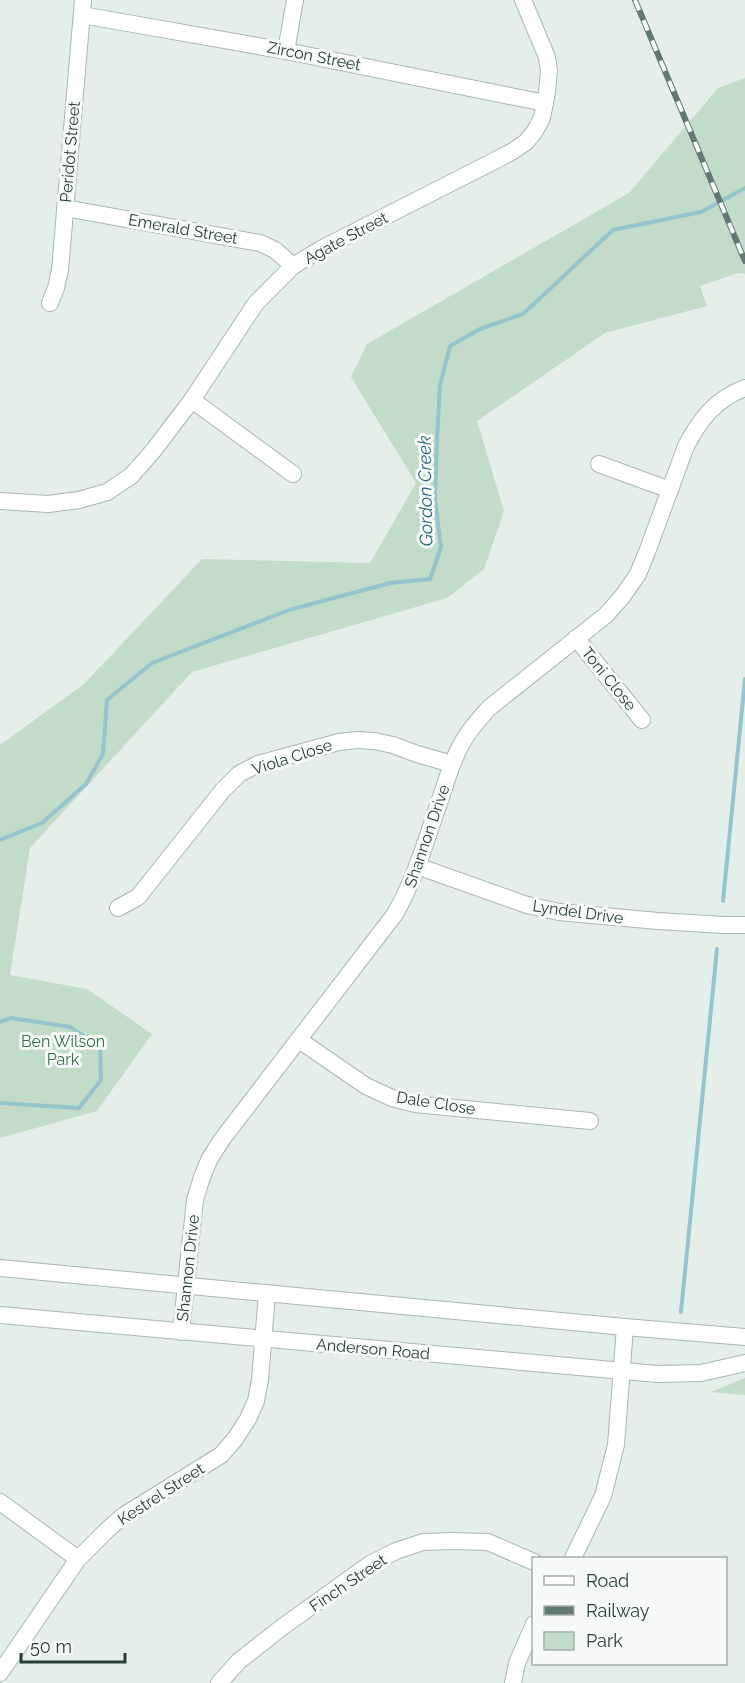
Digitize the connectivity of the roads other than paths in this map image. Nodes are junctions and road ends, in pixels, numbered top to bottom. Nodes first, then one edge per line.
1 (295, 0) edge
2 (523, 0) edge
3 (83, 8) edge
4 (286, 51) junction
5 (545, 103) junction
6 (65, 208) junction
7 (293, 266) junction
8 (50, 303) dead end
9 (745, 388) edge
10 (192, 400) junction
11 (599, 464) dead end
12 (292, 474) dead end
13 (670, 490) junction
14 (0, 501) edge
15 (576, 638) junction
16 (642, 720) dead end
17 (452, 764) junction
18 (417, 867) junction
19 (118, 908) dead end
20 (745, 925) edge
21 (299, 1040) junction
22 (590, 1121) dead end
23 (0, 1268) edge
24 (185, 1285) junction
25 (267, 1293) junction
26 (0, 1310) edge
27 (0, 1315) edge
28 (17, 1316) junction
29 (625, 1327) junction
30 (182, 1332) junction
31 (745, 1337) edge
32 (263, 1339) junction
33 (745, 1363) edge
34 (621, 1371) junction
35 (0, 1503) edge
36 (573, 1557) edge
37 (78, 1559) junction
38 (532, 1561) edge
39 (532, 1629) edge
40 (0, 1673) edge
41 (219, 1683) edge
42 (513, 1683) edge

1 - 4 street
2 - 5 street, Agate Street
3 - 4 street, Zircon Street
3 - 6 street, Peridot Street
4 - 5 street, Zircon Street
5 - 7 street, Agate Street
6 - 7 street, Emerald Street
6 - 8 street, Peridot Street
7 - 10 street, Agate Street
9 - 13 street, Shannon Drive
10 - 12 street
10 - 14 street, Agate Street
11 - 13 street
13 - 15 street, Shannon Drive
15 - 16 street, Toni Close
15 - 17 street, Shannon Drive
17 - 18 street, Shannon Drive
17 - 19 street, Viola Close
18 - 20 street, Lyndel Drive
18 - 21 street, Shannon Drive
21 - 22 street, Dale Close
21 - 24 street, Shannon Drive
23 - 24 street
24 - 25 street
24 - 30 street, Shannon Drive
25 - 29 street
25 - 32 street, Kestrel Street
26 - 28 street
27 - 28 street, Anderson Road
28 - 30 street, Anderson Road
29 - 31 street
29 - 34 street
30 - 32 street, Anderson Road
32 - 34 street, Anderson Road
32 - 37 street, Kestrel Street
33 - 34 street, Anderson Road
34 - 36 street
35 - 37 street
37 - 40 street, Kestrel Street
38 - 41 street, Finch Street
39 - 42 street

